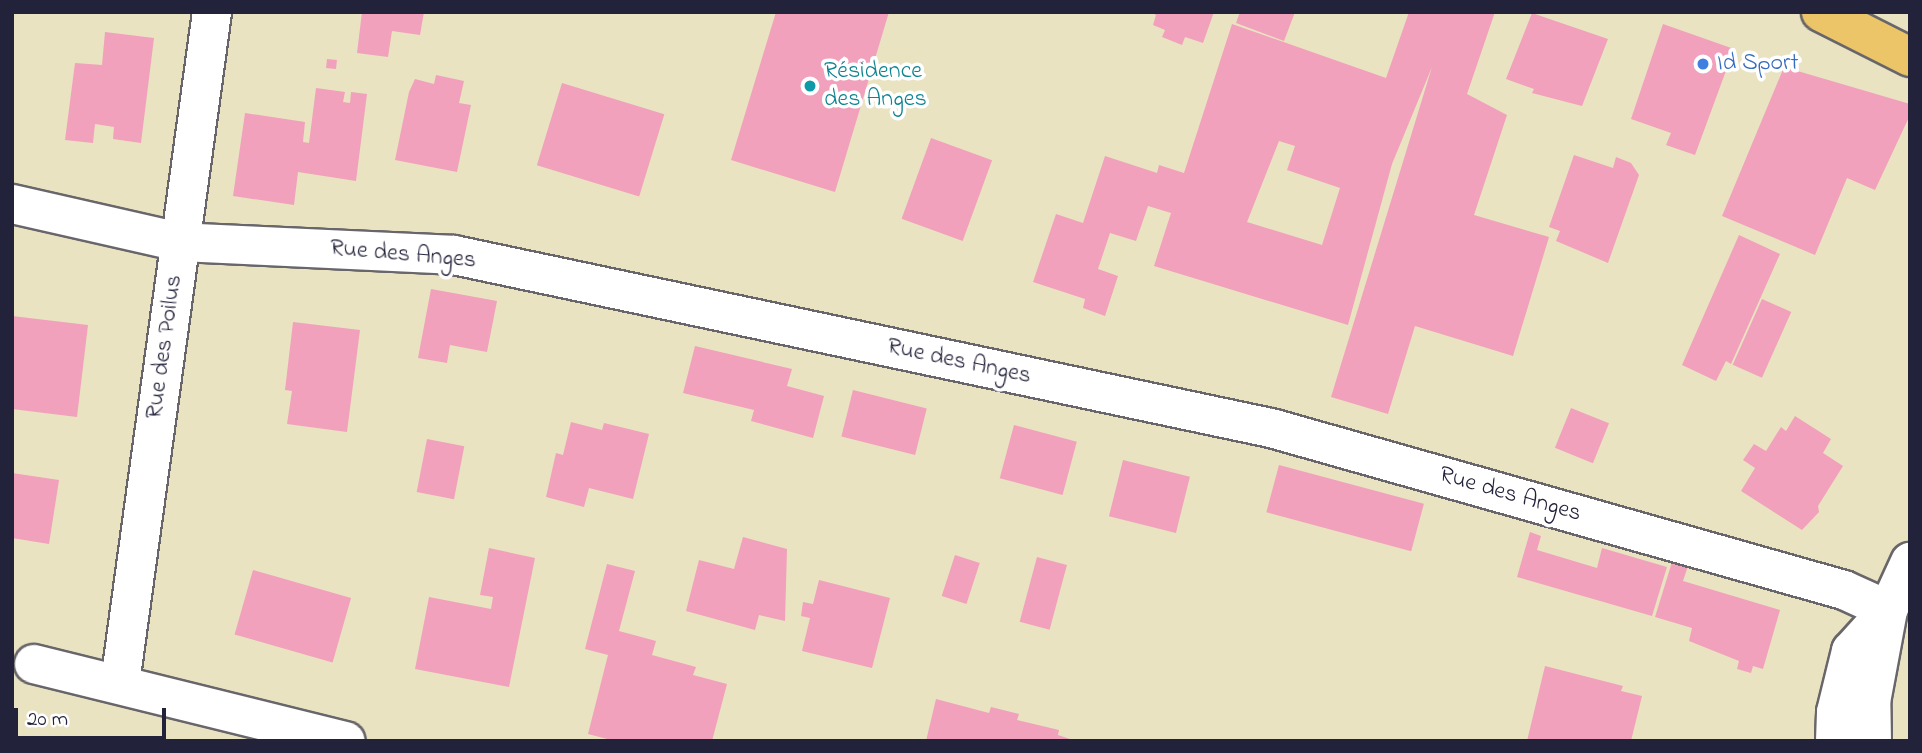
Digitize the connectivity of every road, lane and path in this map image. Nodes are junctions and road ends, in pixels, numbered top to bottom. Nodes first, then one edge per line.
1 (212, 12) edge
2 (1821, 12) edge
3 (1910, 57) edge
4 (12, 204) edge
5 (179, 242) junction
6 (1910, 562) edge
7 (1893, 638) edge
8 (34, 664) dead end
9 (120, 683) junction
10 (346, 741) edge
11 (1835, 741) edge
12 (1872, 741) edge

1 - 5 street, Rue des Poilus
2 - 3 main road
4 - 5 street, Rue des Anges
5 - 7 street, Rue des Anges
5 - 9 street, Rue des Poilus
6 - 7 street
7 - 11 street
7 - 12 street
8 - 9 street
9 - 10 street

